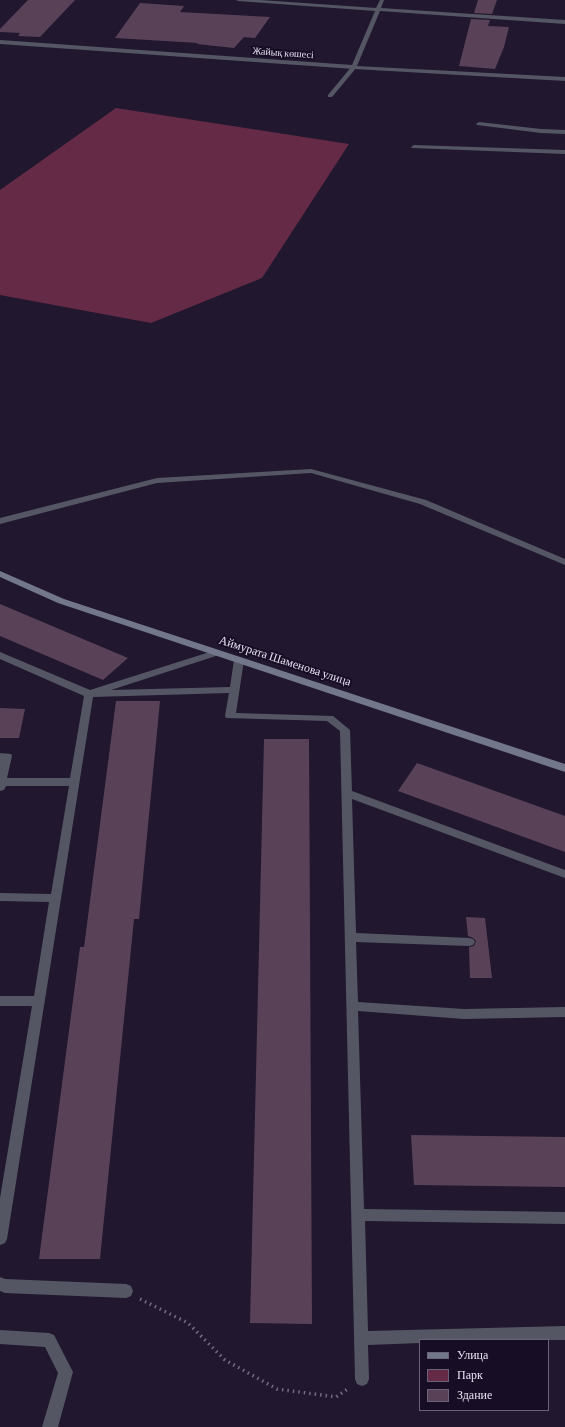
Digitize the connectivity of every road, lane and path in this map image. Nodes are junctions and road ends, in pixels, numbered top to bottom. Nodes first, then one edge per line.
1 (238, 0) edge
2 (382, 0) edge
3 (378, 9) junction
4 (565, 22) edge
5 (0, 42) edge
6 (354, 67) junction
7 (565, 79) edge
8 (330, 96) dead end
9 (479, 124) dead end
10 (565, 132) edge
11 (414, 147) dead end
12 (565, 152) edge
13 (0, 521) edge
14 (565, 562) edge
15 (0, 574) edge
16 (216, 653) junction
17 (0, 655) edge
18 (239, 660) junction
19 (234, 690) junction
20 (89, 694) junction
21 (0, 756) edge
22 (565, 768) edge
23 (74, 782) junction
24 (1, 785) edge
25 (347, 793) junction
26 (565, 874) edge
27 (0, 897) edge
28 (55, 898) junction
29 (350, 937) junction
30 (469, 942) dead end
31 (0, 1001) edge
32 (39, 1001) junction
33 (352, 1006) junction
34 (565, 1012) edge
35 (358, 1215) junction
36 (565, 1218) edge
37 (0, 1239) edge
38 (0, 1284) edge
39 (126, 1291) joint
40 (565, 1333) edge
41 (0, 1337) edge
42 (361, 1338) junction
43 (362, 1379) joint
44 (50, 1427) edge

1 - 3 street
2 - 3 street
3 - 4 street
3 - 6 street
5 - 6 street, Жайық көшесі
6 - 7 street, Жайық көшесі
6 - 8 street
9 - 10 street
11 - 12 street
13 - 14 street
15 - 16 street, Аймурата Шаменова улица
16 - 18 street, Аймурата Шаменова улица
16 - 20 street
17 - 20 street
18 - 19 street
18 - 22 street, Аймурата Шаменова улица
19 - 20 street
19 - 25 street
20 - 23 street
21 - 24 street
23 - 24 street
23 - 28 street
25 - 26 street
25 - 29 street
27 - 28 street
28 - 32 street
29 - 30 street
29 - 33 street
31 - 32 street
32 - 37 street
33 - 34 street
33 - 35 street
35 - 36 street
35 - 42 street
38 - 39 street
39 - 43 path
40 - 42 street
41 - 44 street
42 - 43 street

